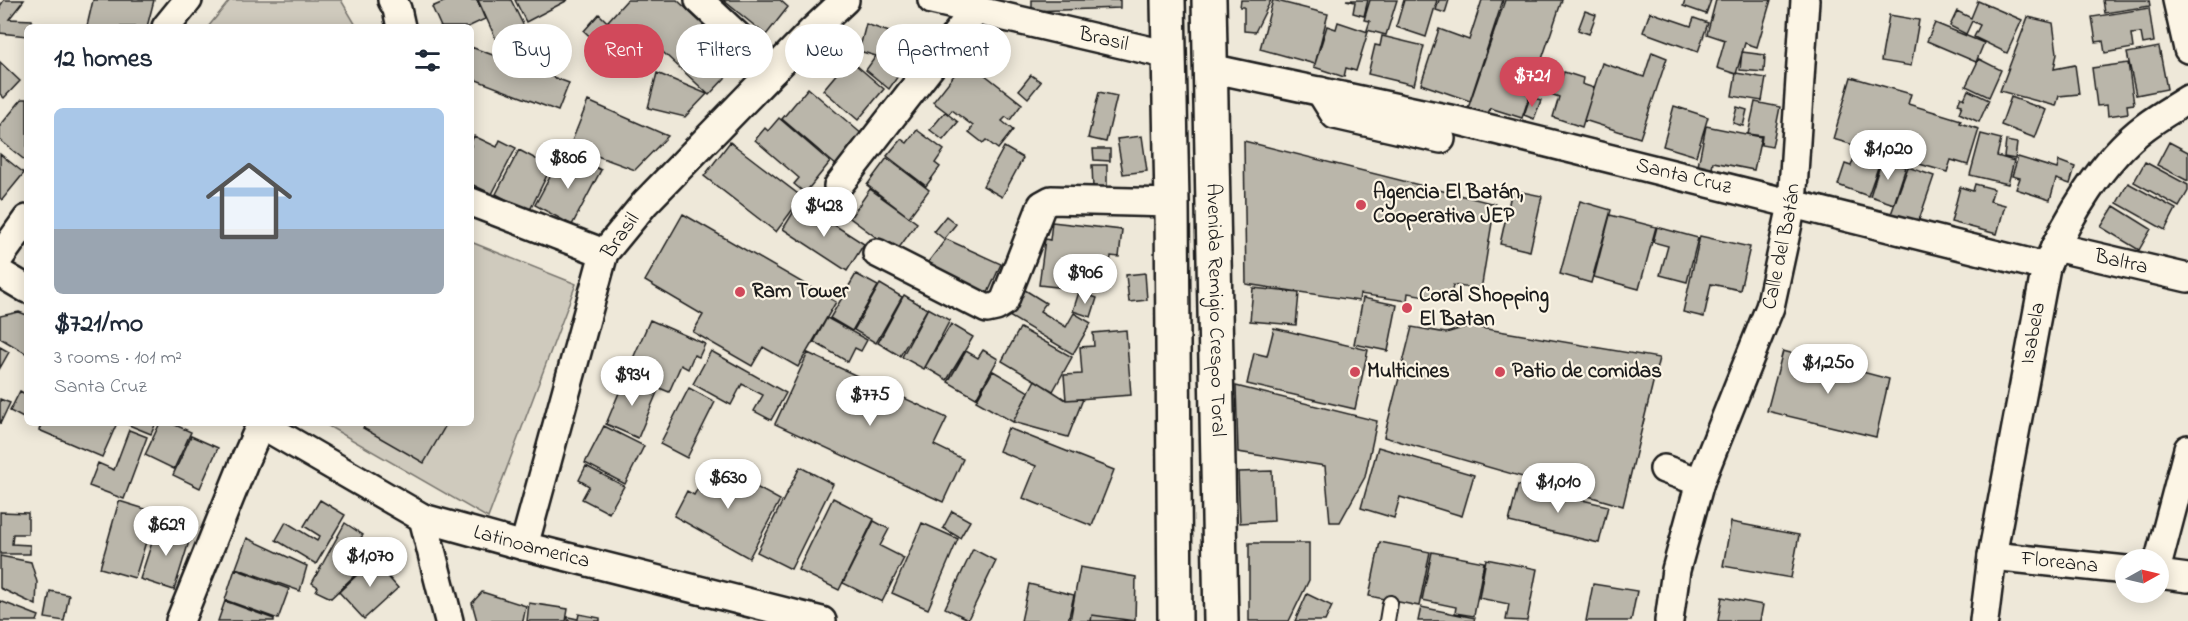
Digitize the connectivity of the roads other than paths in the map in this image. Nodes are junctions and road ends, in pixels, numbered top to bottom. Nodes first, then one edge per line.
1 (188, 0) edge
2 (392, 0) edge
3 (699, 0) edge
4 (845, 0) edge
5 (932, 0) edge
6 (1168, 0) edge
7 (1209, 0) edge
8 (1805, 0) edge
9 (2177, 0) edge
10 (974, 11) junction
11 (168, 24) edge
12 (400, 24) edge
13 (2188, 49) edge
14 (1169, 55) junction
15 (1210, 68) junction
16 (774, 70) junction
17 (2188, 99) edge
18 (838, 186) dead end
19 (474, 203) edge
20 (1172, 203) junction
21 (1792, 205) junction
22 (24, 223) edge
23 (604, 253) junction
24 (877, 253) dead end
25 (0, 257) edge
26 (2050, 257) junction
27 (0, 273) edge
28 (2188, 278) edge
29 (24, 286) edge
30 (259, 426) edge
31 (263, 426) edge
32 (2188, 449) edge
33 (1664, 469) dead end
34 (1700, 482) junction
35 (423, 518) junction
36 (524, 546) junction
37 (2162, 549) edge
38 (1992, 556) junction
39 (2115, 569) edge
40 (2169, 575) edge
41 (2188, 578) edge
42 (1390, 603) dead end
43 (180, 621) edge
44 (449, 621) edge
45 (822, 621) edge
46 (1174, 621) edge
47 (1221, 621) edge
48 (1387, 621) edge
49 (1669, 621) edge
50 (1984, 621) edge

1 - 11 street
2 - 12 street
3 - 16 street
4 - 16 street, Brasil
5 - 10 street, Brasil
6 - 14 main road, Avenida Remigio Crespo Toral
7 - 15 main road, Avenida Remigio Crespo Toral
8 - 21 street, Calle del Batán
9 - 13 street
10 - 14 street, Brasil
10 - 18 street
14 - 20 main road, Avenida Remigio Crespo Toral
15 - 21 street, Santa Cruz
15 - 47 main road, Avenida Remigio Crespo Toral
16 - 23 street, Brasil
17 - 26 street, Isabela
19 - 23 street
20 - 24 street
20 - 46 main road, Avenida Remigio Crespo Toral
21 - 26 street, Santa Cruz
21 - 34 street, Calle del Batán
22 - 25 street
23 - 36 street, Brasil
26 - 28 street, Baltra
26 - 38 street, Isabela
27 - 29 street
30 - 43 street
31 - 35 street, Latinoamerica
32 - 37 street
33 - 34 street
34 - 49 street, Calle del Batán
35 - 36 street, Latinoamerica
35 - 44 street
36 - 45 street, Latinoamerica
38 - 39 street, Floreana
38 - 50 street, Isabela
40 - 41 street
42 - 48 lane

